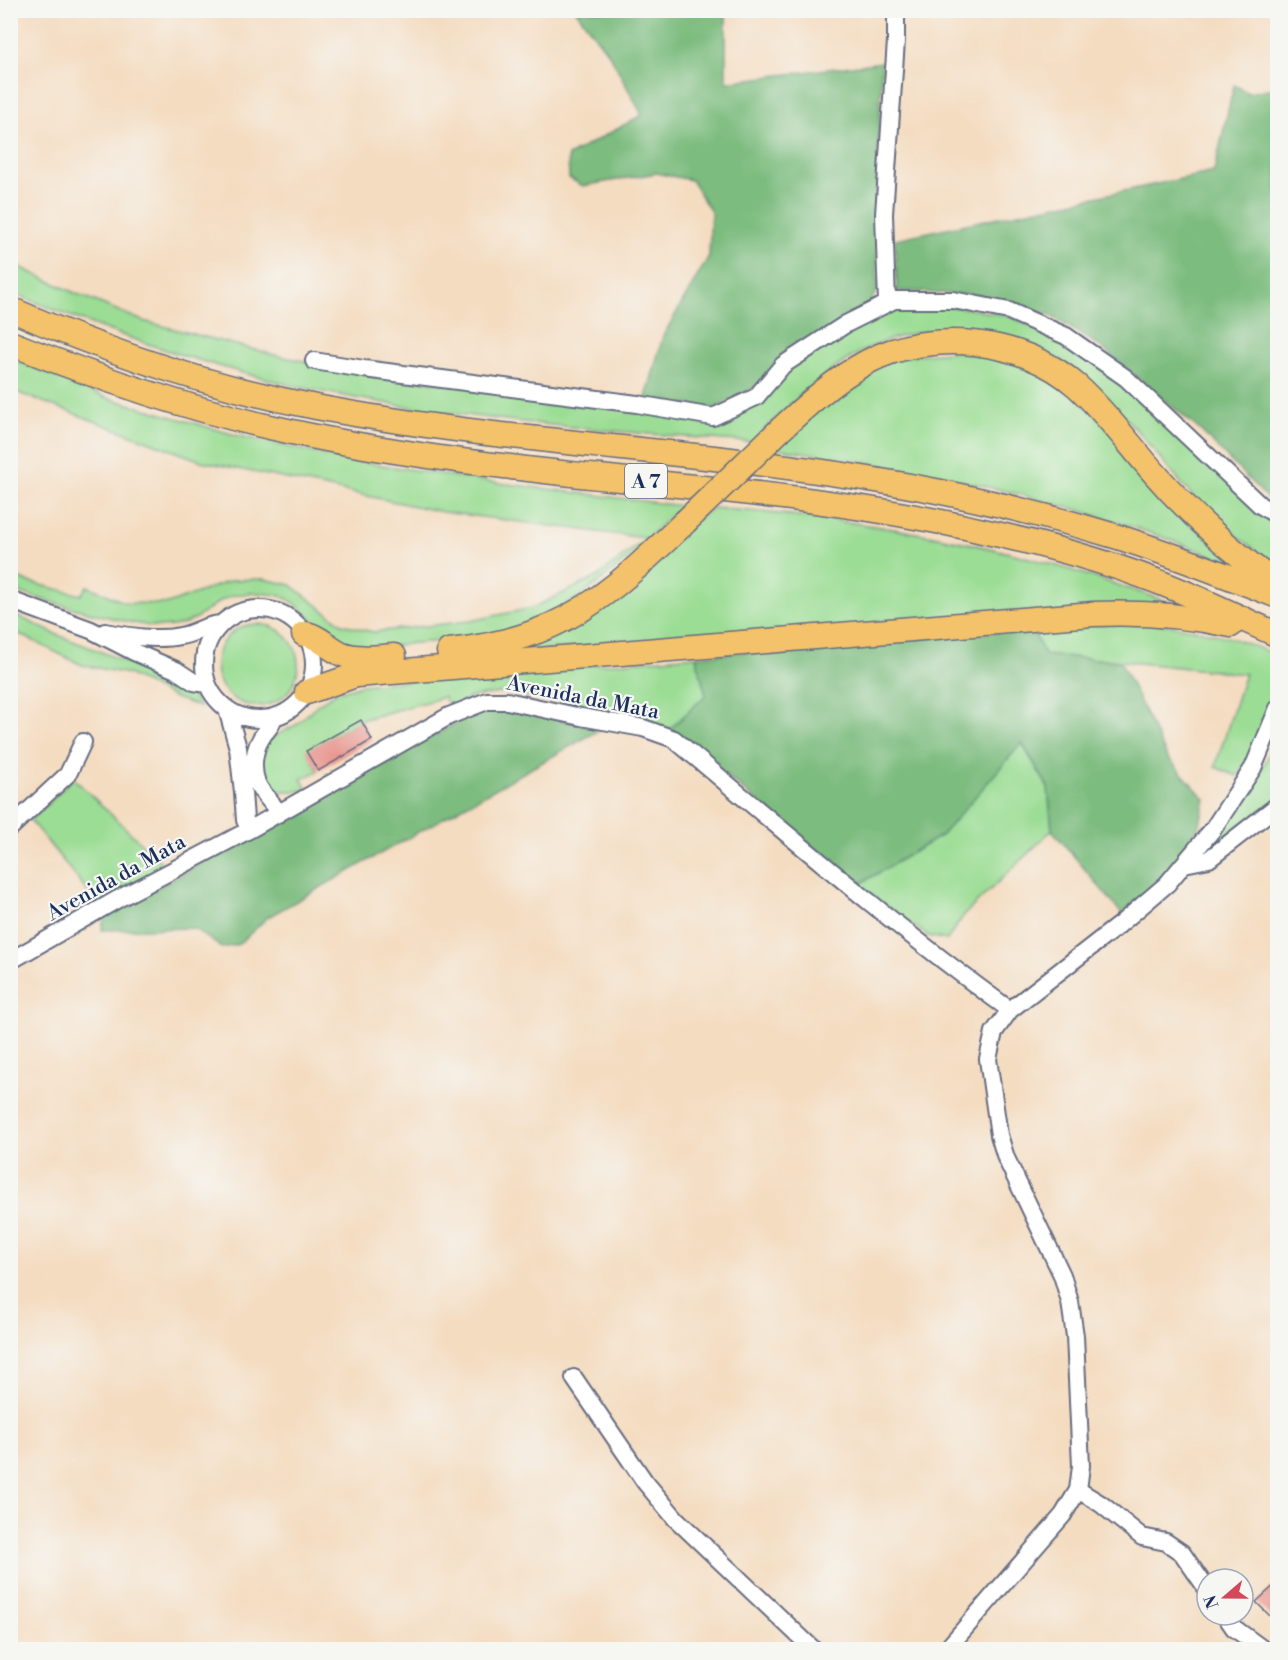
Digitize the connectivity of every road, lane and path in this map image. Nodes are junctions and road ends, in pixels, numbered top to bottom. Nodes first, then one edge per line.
1 (896, 10) edge
2 (887, 303) junction
3 (10, 309) edge
4 (10, 343) edge
5 (314, 361) dead end
6 (1278, 516) edge
7 (1278, 585) edge
8 (1278, 596) edge
9 (10, 600) edge
10 (221, 624) junction
11 (91, 630) junction
12 (304, 634) junction
13 (1278, 636) edge
14 (207, 684) junction
15 (307, 692) junction
16 (1278, 708) edge
17 (227, 710) junction
18 (273, 718) junction
19 (83, 742) dead end
20 (1278, 805) edge
21 (278, 813) junction
22 (10, 828) edge
23 (249, 830) junction
24 (1184, 864) junction
25 (10, 961) edge
26 (1010, 1010) junction
27 (574, 1378) dead end
28 (1078, 1490) junction
29 (1195, 1572) edge
30 (1233, 1627) edge
31 (947, 1649) edge
32 (814, 1650) edge
33 (1264, 1650) edge

1 - 2 street
2 - 5 street
2 - 6 street
3 - 8 highway, A 7
4 - 13 highway, A 7
7 - 12 highway, bridge
9 - 11 street
10 - 11 street
10 - 12 street
10 - 14 street
11 - 14 street
12 - 15 street
13 - 15 highway
14 - 17 street
15 - 18 street
16 - 24 street
17 - 18 street
17 - 23 street
18 - 21 street
19 - 22 street
20 - 24 street
21 - 23 street, Avenida da Mata
21 - 26 street, Avenida da Mata
23 - 25 street, Avenida da Mata
24 - 26 street
26 - 28 street
27 - 32 street
28 - 29 street
28 - 31 street
30 - 33 street

